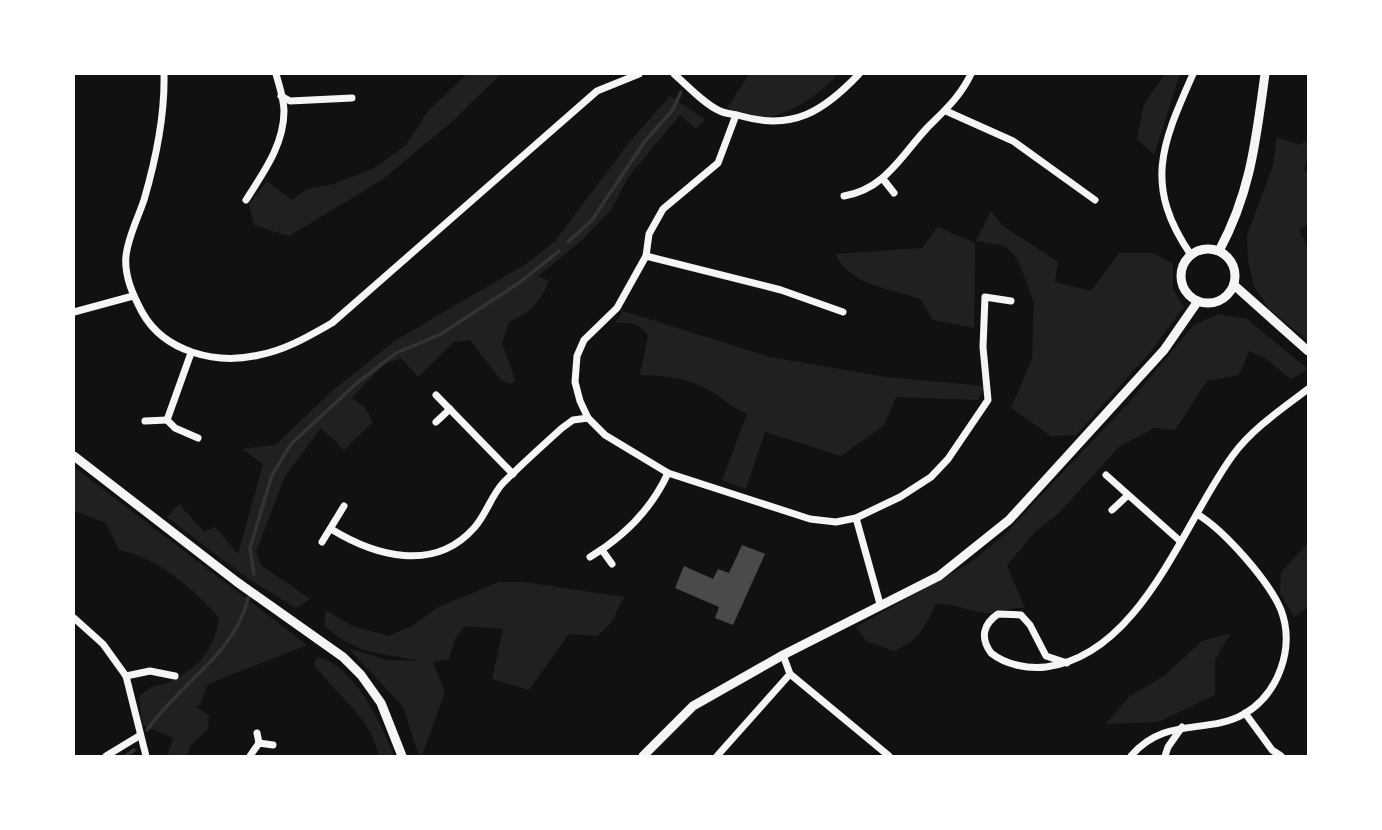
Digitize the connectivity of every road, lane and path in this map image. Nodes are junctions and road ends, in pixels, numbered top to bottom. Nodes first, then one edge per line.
1 (164, 74) edge
2 (276, 74) edge
3 (639, 74) edge
4 (674, 74) edge
5 (859, 74) edge
6 (971, 74) edge
7 (1192, 74) edge
8 (1265, 74) edge
9 (281, 96) junction
10 (352, 98) dead end
11 (946, 111) junction
12 (736, 115) junction
13 (883, 180) junction
14 (894, 193) dead end
15 (844, 196) dead end
16 (246, 200) dead end
17 (1095, 200) dead end
18 (1219, 251) junction
19 (1191, 255) junction
20 (646, 256) junction
21 (1234, 285) junction
22 (133, 296) junction
23 (1011, 301) dead end
24 (1198, 302) junction
25 (74, 312) edge
26 (843, 312) dead end
27 (1308, 351) edge
28 (191, 353) junction
29 (1308, 388) edge
30 (436, 395) dead end
31 (450, 409) junction
32 (588, 418) junction
33 (167, 420) junction
34 (145, 421) dead end
35 (436, 422) dead end
36 (198, 438) dead end
37 (74, 456) edge
38 (668, 473) junction
39 (513, 474) junction
40 (1106, 475) dead end
41 (1127, 496) junction
42 (344, 506) dead end
43 (1112, 510) dead end
44 (1197, 514) junction
45 (856, 518) junction
46 (331, 529) junction
47 (1181, 541) junction
48 (322, 542) dead end
49 (602, 550) junction
50 (590, 557) dead end
51 (612, 564) dead end
52 (880, 604) junction
53 (74, 618) edge
54 (783, 655) junction
55 (1067, 663) junction
56 (790, 674) junction
57 (126, 676) junction
58 (174, 676) dead end
59 (1245, 713) junction
60 (1183, 727) junction
61 (257, 733) dead end
62 (139, 736) junction
63 (259, 744) junction
64 (273, 745) dead end
65 (646, 753) edge
66 (106, 757) edge
67 (146, 757) edge
68 (250, 757) edge
69 (402, 757) edge
70 (656, 757) edge
71 (717, 757) edge
72 (889, 757) edge
73 (1131, 757) edge
74 (1165, 757) edge
75 (1281, 757) edge

1 - 22 street
2 - 9 street
3 - 28 street
4 - 12 street
5 - 12 street
6 - 11 street
7 - 19 street
8 - 18 street
9 - 10 street
9 - 16 street
11 - 13 street
11 - 17 street
12 - 20 street
13 - 14 street
13 - 15 street
18 - 19 street
18 - 21 street
19 - 24 street
20 - 26 street
20 - 32 street
21 - 24 street
21 - 27 street
22 - 25 street
22 - 28 street
23 - 45 street
24 - 52 street
28 - 33 street
29 - 44 street
30 - 31 street
31 - 35 street
31 - 39 street
32 - 38 street
32 - 39 street
33 - 34 street
33 - 36 street
37 - 69 street
38 - 45 street
38 - 49 street
39 - 46 street
40 - 41 street
41 - 43 street
41 - 47 street
42 - 46 street
44 - 47 street
44 - 59 street
45 - 52 street
46 - 48 street
47 - 55 street
49 - 50 street
49 - 51 street
52 - 54 street
53 - 57 street
54 - 56 street
54 - 65 street
55 - 55 street
56 - 71 street
56 - 72 street
57 - 58 street
57 - 62 street
59 - 60 street
59 - 75 street
60 - 73 street
60 - 74 street
61 - 63 street
62 - 66 street
62 - 67 street
63 - 64 street
63 - 68 street
65 - 70 street

